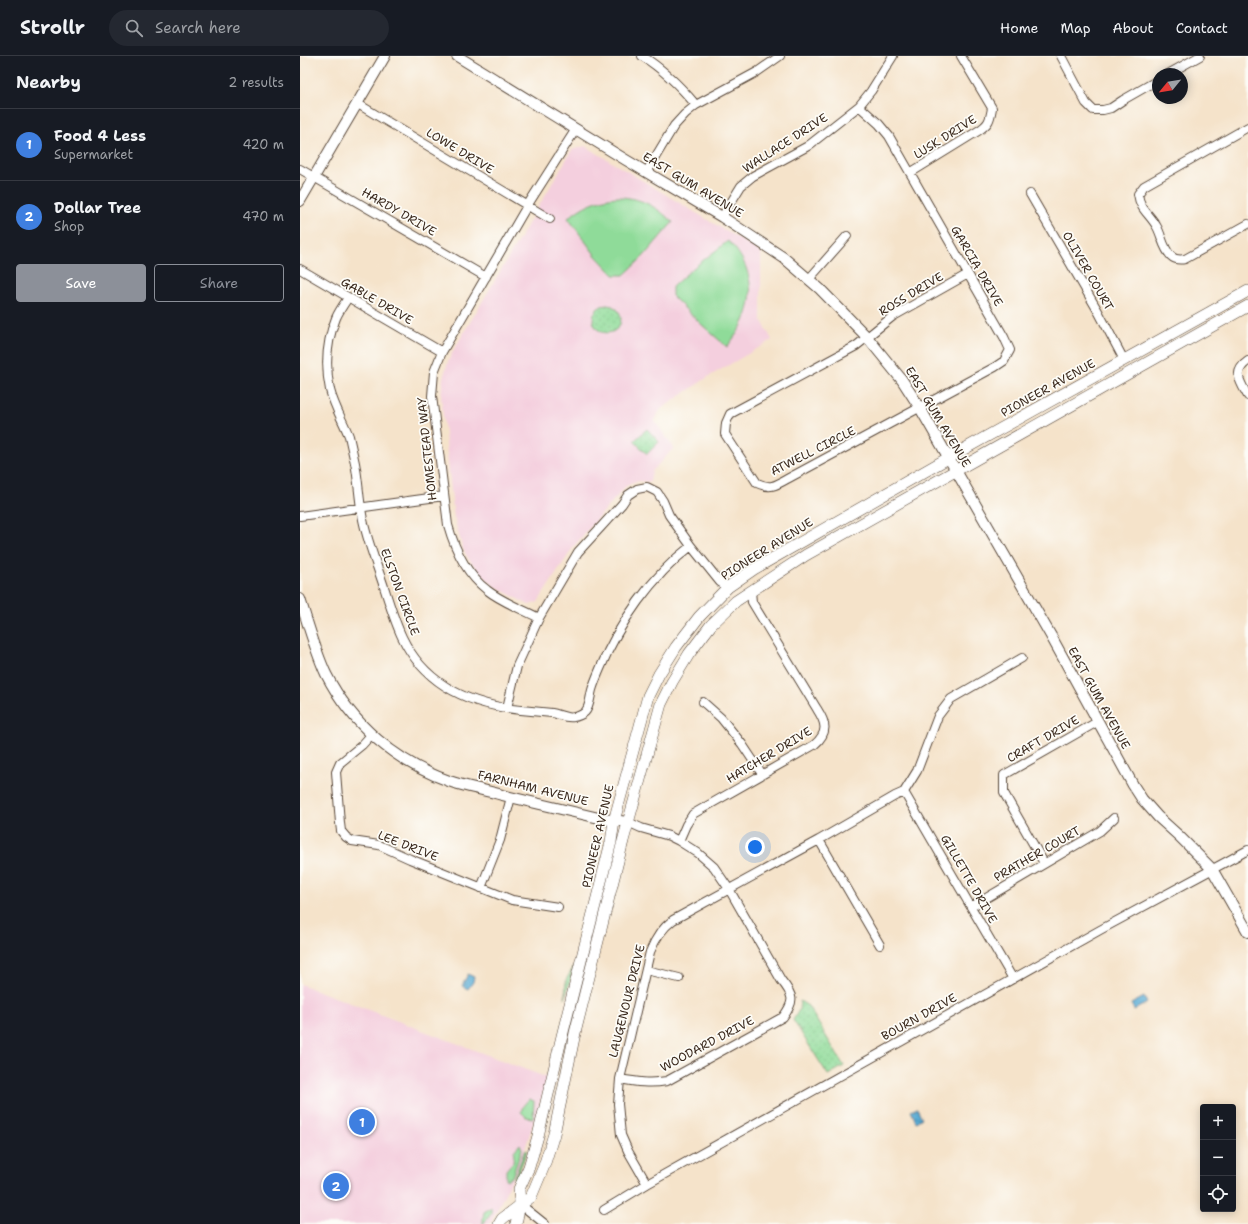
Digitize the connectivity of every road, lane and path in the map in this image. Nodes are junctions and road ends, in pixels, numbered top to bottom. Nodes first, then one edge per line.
1 (385, 56) edge
2 (457, 56) edge
3 (642, 56) edge
4 (780, 56) edge
5 (893, 56) edge
6 (961, 56) edge
7 (1061, 56) edge
8 (1200, 56) edge
9 (771, 59) edge
10 (1179, 68) edge
11 (1152, 83) edge
12 (358, 104) junction
13 (696, 106) junction
14 (859, 106) junction
15 (1248, 127) edge
16 (576, 129) junction
17 (300, 169) edge
18 (646, 172) junction
19 (910, 173) junction
20 (314, 177) junction
21 (1030, 194) dead end
22 (300, 202) edge
23 (527, 206) junction
24 (722, 217) junction
25 (550, 219) dead end
26 (1248, 224) edge
27 (847, 236) dead end
28 (300, 269) edge
29 (968, 274) junction
30 (486, 277) junction
31 (809, 279) junction
32 (1248, 290) edge
33 (348, 298) junction
34 (1248, 306) edge
35 (867, 337) junction
36 (442, 352) junction
37 (1124, 360) junction
38 (1248, 361) edge
39 (1248, 396) edge
40 (920, 408) junction
41 (948, 458) junction
42 (955, 471) junction
43 (444, 496) junction
44 (360, 507) junction
45 (300, 516) edge
46 (691, 546) junction
47 (728, 587) junction
48 (751, 591) junction
49 (300, 599) edge
50 (539, 618) junction
51 (1022, 658) dead end
52 (703, 702) dead end
53 (507, 708) junction
54 (1097, 722) junction
55 (371, 735) junction
56 (762, 774) junction
57 (904, 792) junction
58 (511, 797) junction
59 (1114, 818) dead end
60 (614, 821) junction
61 (628, 822) junction
62 (819, 840) junction
63 (679, 841) junction
64 (1248, 850) edge
65 (1044, 863) junction
66 (1212, 869) junction
67 (481, 888) junction
68 (729, 889) junction
69 (558, 907) dead end
70 (971, 907) junction
71 (1248, 932) edge
72 (880, 944) dead end
73 (646, 970) junction
74 (680, 978) dead end
75 (1013, 979) junction
76 (792, 999) joint
77 (562, 1036) junction
78 (620, 1079) junction
79 (558, 1112) junction
80 (648, 1184) junction
81 (520, 1204) junction
82 (604, 1210) dead end
83 (499, 1224) edge
84 (516, 1224) edge
85 (545, 1224) edge

1 - 12 street
2 - 16 street, EAST GUM AVENUE
3 - 13 street
4 - 9 street
5 - 14 street, WALLACE DRIVE
6 - 19 street, LUSK DRIVE
7 - 11 street
8 - 10 street
9 - 13 street
12 - 20 street
12 - 23 street, LOWE DRIVE
13 - 18 street
14 - 19 street, GARCIA DRIVE
14 - 24 street, WALLACE DRIVE
15 - 26 street
16 - 18 street, EAST GUM AVENUE
16 - 23 street, HOMESTEAD WAY
17 - 20 street, HARDY DRIVE
18 - 24 street, EAST GUM AVENUE
19 - 29 street, GARCIA DRIVE
20 - 22 street
20 - 30 street, HARDY DRIVE
21 - 37 street, OLIVER COURT
23 - 25 street, LOWE DRIVE
23 - 30 street, HOMESTEAD WAY
24 - 31 street, EAST GUM AVENUE
27 - 31 street
28 - 33 street, GABLE DRIVE
29 - 35 street, ROSS DRIVE
29 - 40 street, GARCIA DRIVE
30 - 36 street, HOMESTEAD WAY
31 - 35 street, EAST GUM AVENUE
32 - 37 main road, PIONEER AVENUE
33 - 36 street, GABLE DRIVE
33 - 44 street, ELSTON CIRCLE
34 - 42 main road, PIONEER AVENUE
35 - 40 street, EAST GUM AVENUE
35 - 40 street, ATWELL CIRCLE
36 - 43 street, HOMESTEAD WAY
37 - 41 main road, PIONEER AVENUE
38 - 39 street
40 - 41 street, EAST GUM AVENUE
41 - 42 street, EAST GUM AVENUE
41 - 47 main road, PIONEER AVENUE
42 - 48 main road, PIONEER AVENUE
42 - 54 street, EAST GUM AVENUE
43 - 44 street
43 - 50 street, HOMESTEAD WAY
44 - 45 street
44 - 53 street, ELSTON CIRCLE
46 - 47 street
46 - 50 street
46 - 53 street, ELSTON CIRCLE
47 - 60 main road, PIONEER AVENUE
48 - 56 street, HATCHER DRIVE
48 - 61 main road, PIONEER AVENUE
49 - 55 street, FARNHAM AVENUE
50 - 53 street
51 - 57 street
52 - 56 street
54 - 65 street, CRAFT DRIVE
54 - 66 street, EAST GUM AVENUE
55 - 58 street, FARNHAM AVENUE
55 - 67 street, LEE DRIVE
56 - 63 street, HATCHER DRIVE
57 - 62 street, LAUGENOUR DRIVE
57 - 70 street, GILLETTE DRIVE
58 - 60 street, FARNHAM AVENUE
58 - 67 street
59 - 65 street, PRATHER COURT
60 - 61 street, FARNHAM AVENUE
60 - 77 main road, PIONEER AVENUE
61 - 63 street, FARNHAM AVENUE
61 - 79 main road, PIONEER AVENUE
62 - 68 street, LAUGENOUR DRIVE
62 - 72 street
63 - 68 street, FARNHAM AVENUE
64 - 66 street, BOURN DRIVE
65 - 70 street, PRATHER COURT
66 - 71 street, EAST GUM AVENUE
66 - 75 street, BOURN DRIVE
67 - 69 street, LEE DRIVE
68 - 73 street, LAUGENOUR DRIVE
68 - 76 street, FARNHAM AVENUE
70 - 75 street, GILLETTE DRIVE
73 - 74 street
73 - 78 street, LAUGENOUR DRIVE
75 - 80 street, BOURN DRIVE
76 - 78 street, WOODARD DRIVE
77 - 79 main road
77 - 81 main road, PIONEER AVENUE
78 - 80 street, LAUGENOUR DRIVE
79 - 81 main road, PIONEER AVENUE
80 - 82 street, BOURN DRIVE
81 - 83 main road, PIONEER AVENUE
81 - 84 main road, PIONEER AVENUE
81 - 85 street

